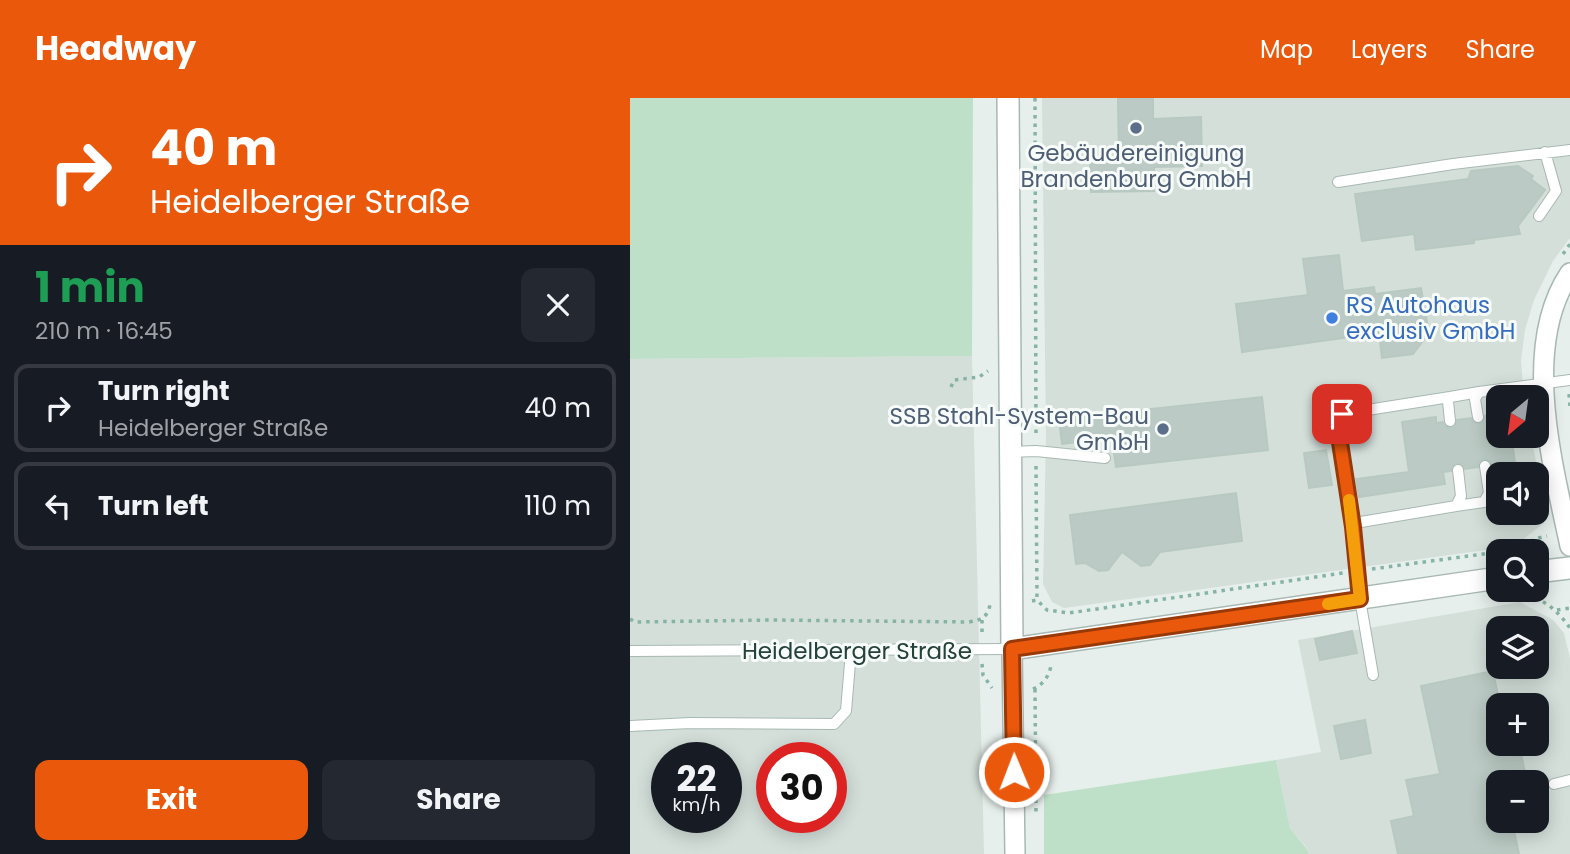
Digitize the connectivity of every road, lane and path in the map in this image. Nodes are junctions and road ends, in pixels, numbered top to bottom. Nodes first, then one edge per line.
1 (1008, 98) edge
2 (1035, 98) edge
3 (1570, 150) edge
4 (1545, 152) junction
5 (1338, 182) dead end
6 (1539, 216) dead end
7 (1570, 273) edge
8 (993, 363) dead end
9 (1570, 380) edge
10 (1542, 383) junction
11 (951, 387) dead end
12 (1479, 393) junction
13 (1450, 397) junction
14 (1478, 417) dead end
15 (1450, 421) dead end
16 (1036, 451) junction
17 (1011, 452) junction
18 (1105, 458) dead end
19 (1485, 466) dead end
20 (1458, 470) dead end
21 (1456, 506) junction
22 (1353, 527) junction
23 (1533, 539) edge
24 (1569, 539) edge
25 (1486, 554) edge
26 (1570, 568) edge
27 (1549, 570) edge
28 (1359, 571) junction
29 (1486, 580) edge
30 (1360, 599) junction
31 (1542, 602) edge
32 (991, 603) dead end
33 (1570, 608) edge
34 (1557, 610) junction
35 (630, 619) edge
36 (1570, 628) edge
37 (1012, 649) junction
38 (851, 651) junction
39 (630, 652) edge
40 (1373, 675) dead end
41 (1035, 689) dead end
42 (630, 726) edge
43 (1570, 780) edge
44 (1554, 784) dead end
45 (1036, 813) dead end
46 (1015, 854) edge

1 - 17 street
2 - 16 path
3 - 4 lane
4 - 5 lane
4 - 6 lane
7 - 10 street
8 - 11 path
9 - 10 lane
10 - 12 lane
10 - 24 street
12 - 13 lane
12 - 14 lane
13 - 15 lane
13 - 22 lane
16 - 17 lane
16 - 18 lane
16 - 28 path
17 - 37 street
19 - 21 lane
20 - 21 lane
21 - 22 lane
22 - 28 lane
23 - 24 path
25 - 28 path
26 - 27 street
28 - 30 lane
29 - 30 street, Heidelberger Straße
30 - 37 street, Heidelberger Straße
30 - 40 lane
31 - 34 path
32 - 35 path
33 - 34 path
34 - 36 path
37 - 38 lane, Heidelberger Straße
37 - 46 street
38 - 39 lane, Heidelberger Straße
38 - 42 lane
41 - 45 path
43 - 44 lane

